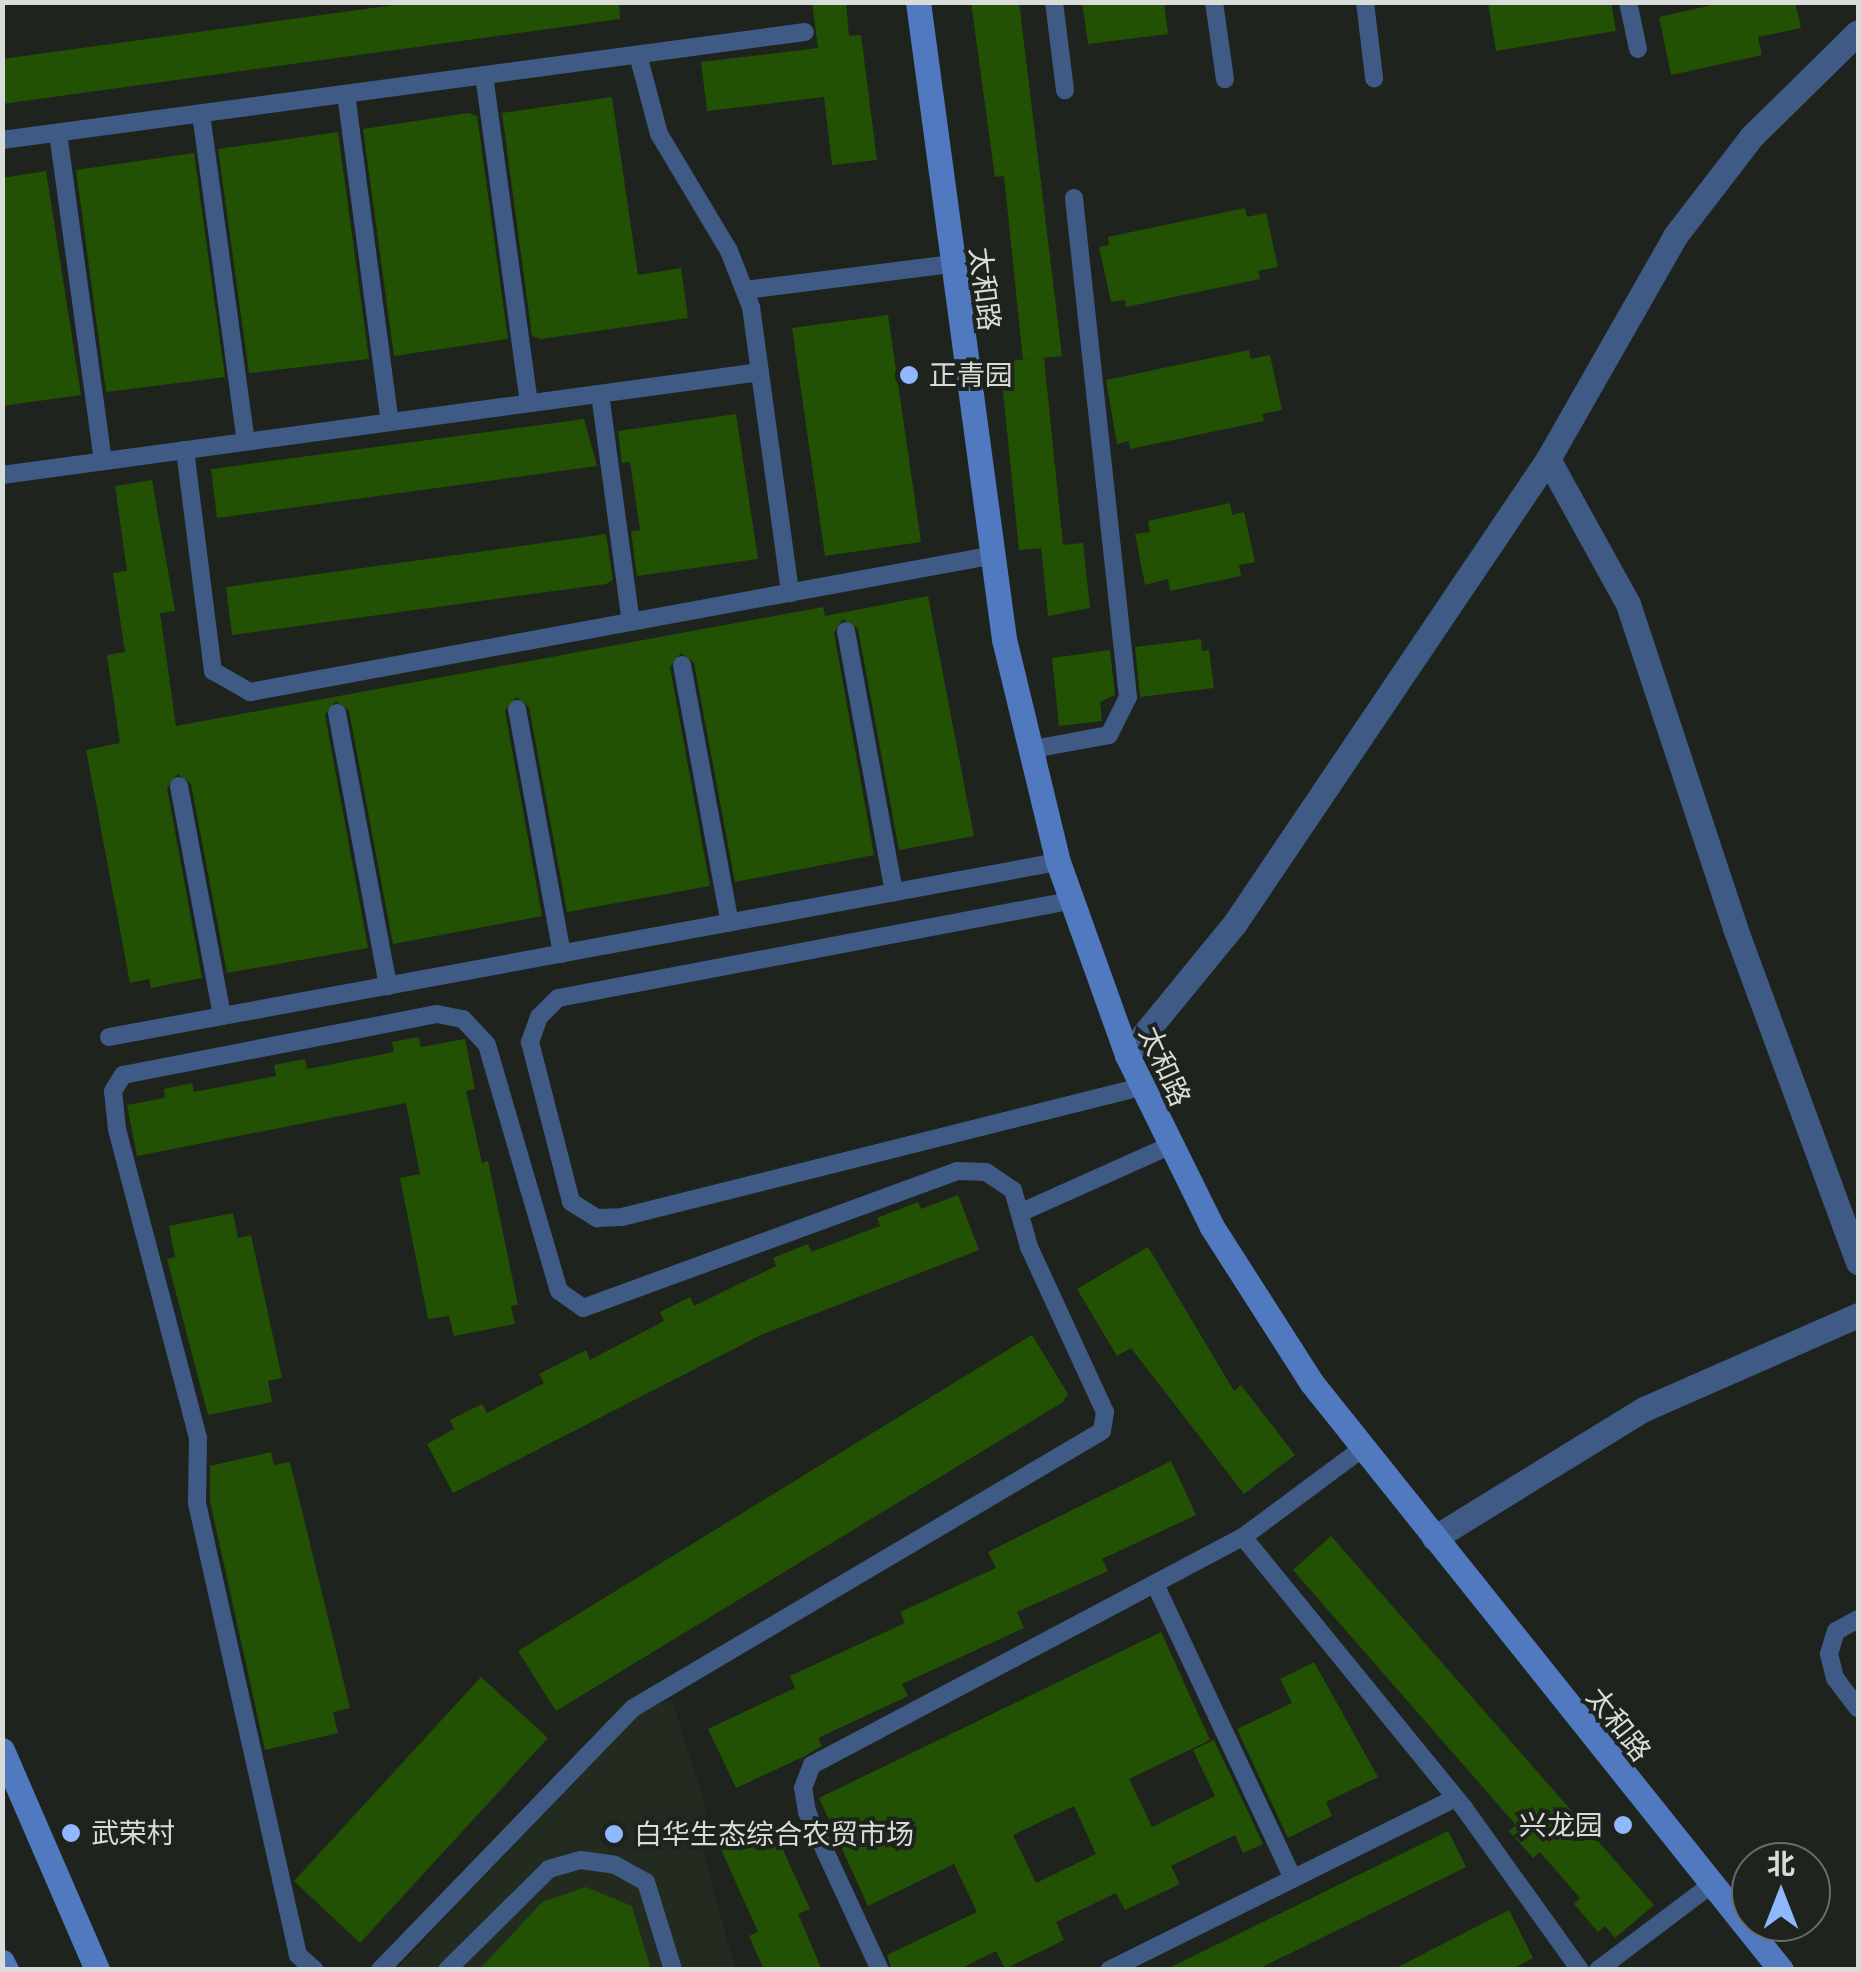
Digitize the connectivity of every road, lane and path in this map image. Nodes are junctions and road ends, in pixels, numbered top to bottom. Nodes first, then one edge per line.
1 (918, 2) edge
2 (1054, 2) edge
3 (1214, 2) edge
4 (1364, 2) edge
5 (1628, 2) edge
6 (805, 32) dead end
7 (1858, 32) edge
8 (1638, 49) dead end
9 (638, 54) junction
10 (484, 76) junction
11 (1374, 78) dead end
12 (1225, 79) dead end
13 (1065, 90) dead end
14 (346, 94) junction
15 (201, 114) junction
16 (58, 133) junction
17 (2, 140) edge
18 (1074, 198) dead end
19 (952, 264) junction
20 (745, 290) junction
21 (760, 372) junction
22 (600, 394) junction
23 (529, 404) junction
24 (390, 422) junction
25 (246, 441) junction
26 (185, 450) junction
27 (1548, 459) junction
28 (102, 461) junction
29 (2, 474) edge
30 (990, 556) junction
31 (790, 593) junction
32 (630, 622) junction
33 (846, 632) dead end
34 (682, 665) dead end
35 (517, 709) dead end
36 (337, 713) dead end
37 (1028, 750) junction
38 (179, 786) dead end
39 (1058, 862) junction
40 (894, 893) junction
41 (1070, 901) junction
42 (730, 923) junction
43 (562, 954) junction
44 (388, 986) junction
45 (222, 1016) junction
46 (109, 1037) dead end
47 (1127, 1055) junction
48 (1141, 1088) junction
49 (1169, 1146) junction
50 (1024, 1210) junction
51 (1858, 1262) edge
52 (1858, 1315) edge
53 (1363, 1448) junction
54 (1243, 1537) junction
55 (1434, 1538) junction
56 (1155, 1584) junction
57 (1858, 1620) edge
58 (1858, 1708) edge
59 (2, 1750) edge
60 (1456, 1798) junction
61 (1293, 1878) junction
62 (1711, 1885) junction
63 (2, 1962) edge
64 (6, 1970) edge
65 (97, 1970) edge
66 (315, 1970) edge
67 (380, 1970) edge
68 (447, 1970) edge
69 (673, 1970) edge
70 (880, 1970) edge
71 (1109, 1970) edge
72 (1580, 1970) edge
73 (1598, 1970) edge
74 (1780, 1970) edge

1 - 19 street, 太和路
2 - 13 lane
3 - 12 lane
4 - 11 lane
5 - 8 lane
6 - 9 lane
7 - 27 street
9 - 10 lane
9 - 20 lane
10 - 14 lane
10 - 23 lane
14 - 15 lane
14 - 24 lane
15 - 16 lane
15 - 25 lane
16 - 17 lane
16 - 28 lane
18 - 37 lane
19 - 20 lane
19 - 30 street, 太和路
20 - 21 lane
21 - 22 lane
21 - 31 lane
22 - 23 lane
22 - 32 lane
23 - 24 lane
24 - 25 lane
25 - 26 lane
26 - 28 lane
26 - 32 lane
27 - 47 street
27 - 51 street
28 - 29 lane
30 - 31 lane
30 - 37 street, 太和路
31 - 32 lane
33 - 40 lane
34 - 42 lane
35 - 43 lane
36 - 44 lane
37 - 39 street, 太和路
38 - 45 lane
39 - 40 lane
39 - 41 street, 太和路
40 - 42 lane
41 - 47 street, 太和路
41 - 48 lane
42 - 43 lane
43 - 44 lane
44 - 45 lane
45 - 46 lane
47 - 48 street, 太和路
48 - 49 street, 太和路
49 - 50 lane
49 - 53 street, 太和路
50 - 66 lane
50 - 67 lane
52 - 55 street
53 - 54 lane
53 - 55 street, 太和路
54 - 56 lane
54 - 60 lane
55 - 62 street, 太和路
56 - 61 lane
56 - 70 lane
57 - 58 lane
59 - 65 street
60 - 61 lane
60 - 72 lane
61 - 71 lane
62 - 73 lane
62 - 74 street, 太和路
63 - 64 street
68 - 69 lane

